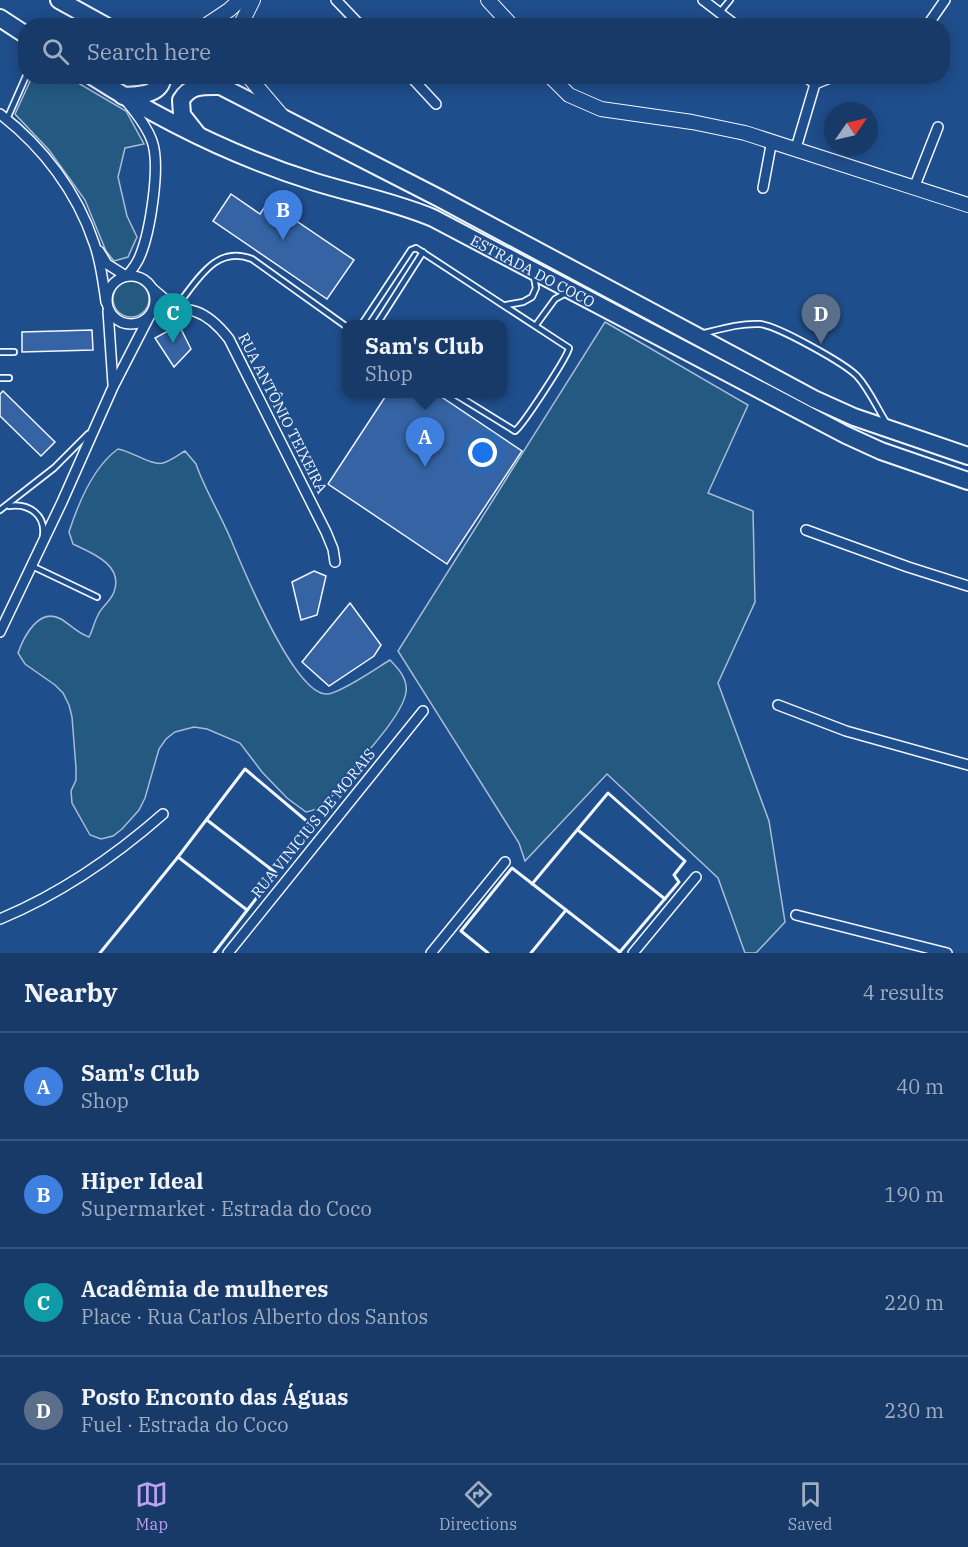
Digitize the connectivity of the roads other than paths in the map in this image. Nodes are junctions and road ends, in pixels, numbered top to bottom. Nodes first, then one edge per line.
1 (59, 0) edge
2 (240, 0) edge
3 (253, 0) edge
4 (336, 0) edge
5 (488, 0) edge
6 (703, 0) edge
7 (729, 0) edge
8 (945, 0) edge
9 (720, 12) junction
10 (0, 18) edge
11 (92, 18) edge
12 (217, 18) edge
13 (244, 18) edge
14 (353, 18) edge
15 (505, 18) edge
16 (727, 18) edge
17 (933, 18) edge
18 (18, 29) edge
19 (22, 84) edge
20 (104, 84) edge
21 (160, 84) edge
22 (215, 84) edge
23 (255, 84) edge
24 (417, 84) edge
25 (558, 84) edge
26 (814, 84) edge
27 (219, 86) junction
28 (122, 96) junction
29 (436, 104) dead end
30 (3, 117) edge
31 (285, 119) junction
32 (938, 127) dead end
33 (202, 139) junction
34 (772, 140) junction
35 (796, 148) junction
36 (763, 188) dead end
37 (914, 188) junction
38 (968, 205) edge
39 (95, 244) junction
40 (423, 252) junction
41 (399, 268) junction
42 (534, 272) junction
43 (409, 274) junction
44 (126, 276) junction
45 (152, 287) junction
46 (386, 288) junction
47 (570, 291) junction
48 (396, 295) junction
49 (107, 304) junction
50 (505, 305) junction
51 (175, 307) junction
52 (372, 308) junction
53 (151, 313) junction
54 (383, 315) junction
55 (364, 320) edge
56 (380, 320) edge
57 (342, 323) edge
58 (536, 325) junction
59 (695, 335) junction
60 (0, 352) edge
61 (14, 352) dead end
62 (0, 378) edge
63 (9, 378) dead end
64 (113, 387) junction
65 (463, 398) edge
66 (96, 426) junction
67 (891, 430) junction
68 (968, 456) edge
69 (968, 481) edge
70 (7, 506) junction
71 (0, 510) edge
72 (807, 530) dead end
73 (41, 545) junction
74 (335, 562) dead end
75 (32, 566) junction
76 (968, 586) edge
77 (97, 597) dead end
78 (0, 632) edge
79 (778, 705) dead end
80 (423, 711) dead end
81 (968, 765) edge
82 (163, 814) dead end
83 (505, 862) dead end
84 (696, 877) dead end
85 (796, 915) dead end
86 (0, 919) edge
87 (228, 953) edge
88 (431, 953) edge
89 (633, 953) edge
90 (946, 953) edge

1 - 11 highway
2 - 12 street
3 - 13 street
4 - 14 street
5 - 15 street
6 - 9 street
7 - 9 lane
8 - 17 street
9 - 16 street
10 - 18 highway
19 - 30 lane
20 - 28 highway, ESTRADA DO COCO
21 - 28 highway
22 - 27 highway, ESTRADA DO COCO
23 - 31 street
24 - 29 street
25 - 34 street
26 - 35 street
27 - 31 highway, ESTRADA DO COCO
27 - 33 highway
28 - 33 highway, ESTRADA DO COCO
28 - 44 street
30 - 39 street
31 - 59 highway, ESTRADA DO COCO
32 - 37 street
33 - 42 highway, ESTRADA DO COCO
34 - 35 street
34 - 36 street
35 - 37 street
37 - 38 street
39 - 44 street
39 - 49 street
40 - 41 lane
40 - 43 lane
40 - 50 lane
41 - 43 lane
41 - 46 lane
42 - 47 highway, ESTRADA DO COCO
42 - 50 lane
43 - 48 lane
44 - 45 street
44 - 49 street
45 - 51 street, RUA ANTÔNIO TEIXEIRA
45 - 53 street
46 - 48 lane
46 - 52 lane
47 - 58 lane
47 - 69 highway, ESTRADA DO COCO
48 - 54 lane
49 - 53 street
49 - 64 street
50 - 58 lane
51 - 53 street, RUA ANTÔNIO TEIXEIRA
51 - 57 lane
51 - 74 street, RUA ANTÔNIO TEIXEIRA
52 - 54 lane
52 - 55 lane
53 - 64 street
54 - 56 lane
58 - 65 lane
59 - 67 highway, ESTRADA DO COCO
59 - 67 lane
60 - 61 lane
62 - 63 lane
64 - 66 street
66 - 70 lane
66 - 73 street
67 - 68 highway, ESTRADA DO COCO
70 - 71 lane
70 - 73 lane
72 - 76 street
73 - 75 street
75 - 77 lane
75 - 78 street
79 - 81 street
80 - 87 street, RUA VINICIUS DE MORAIS
82 - 86 street
83 - 88 street
84 - 89 street
85 - 90 street

